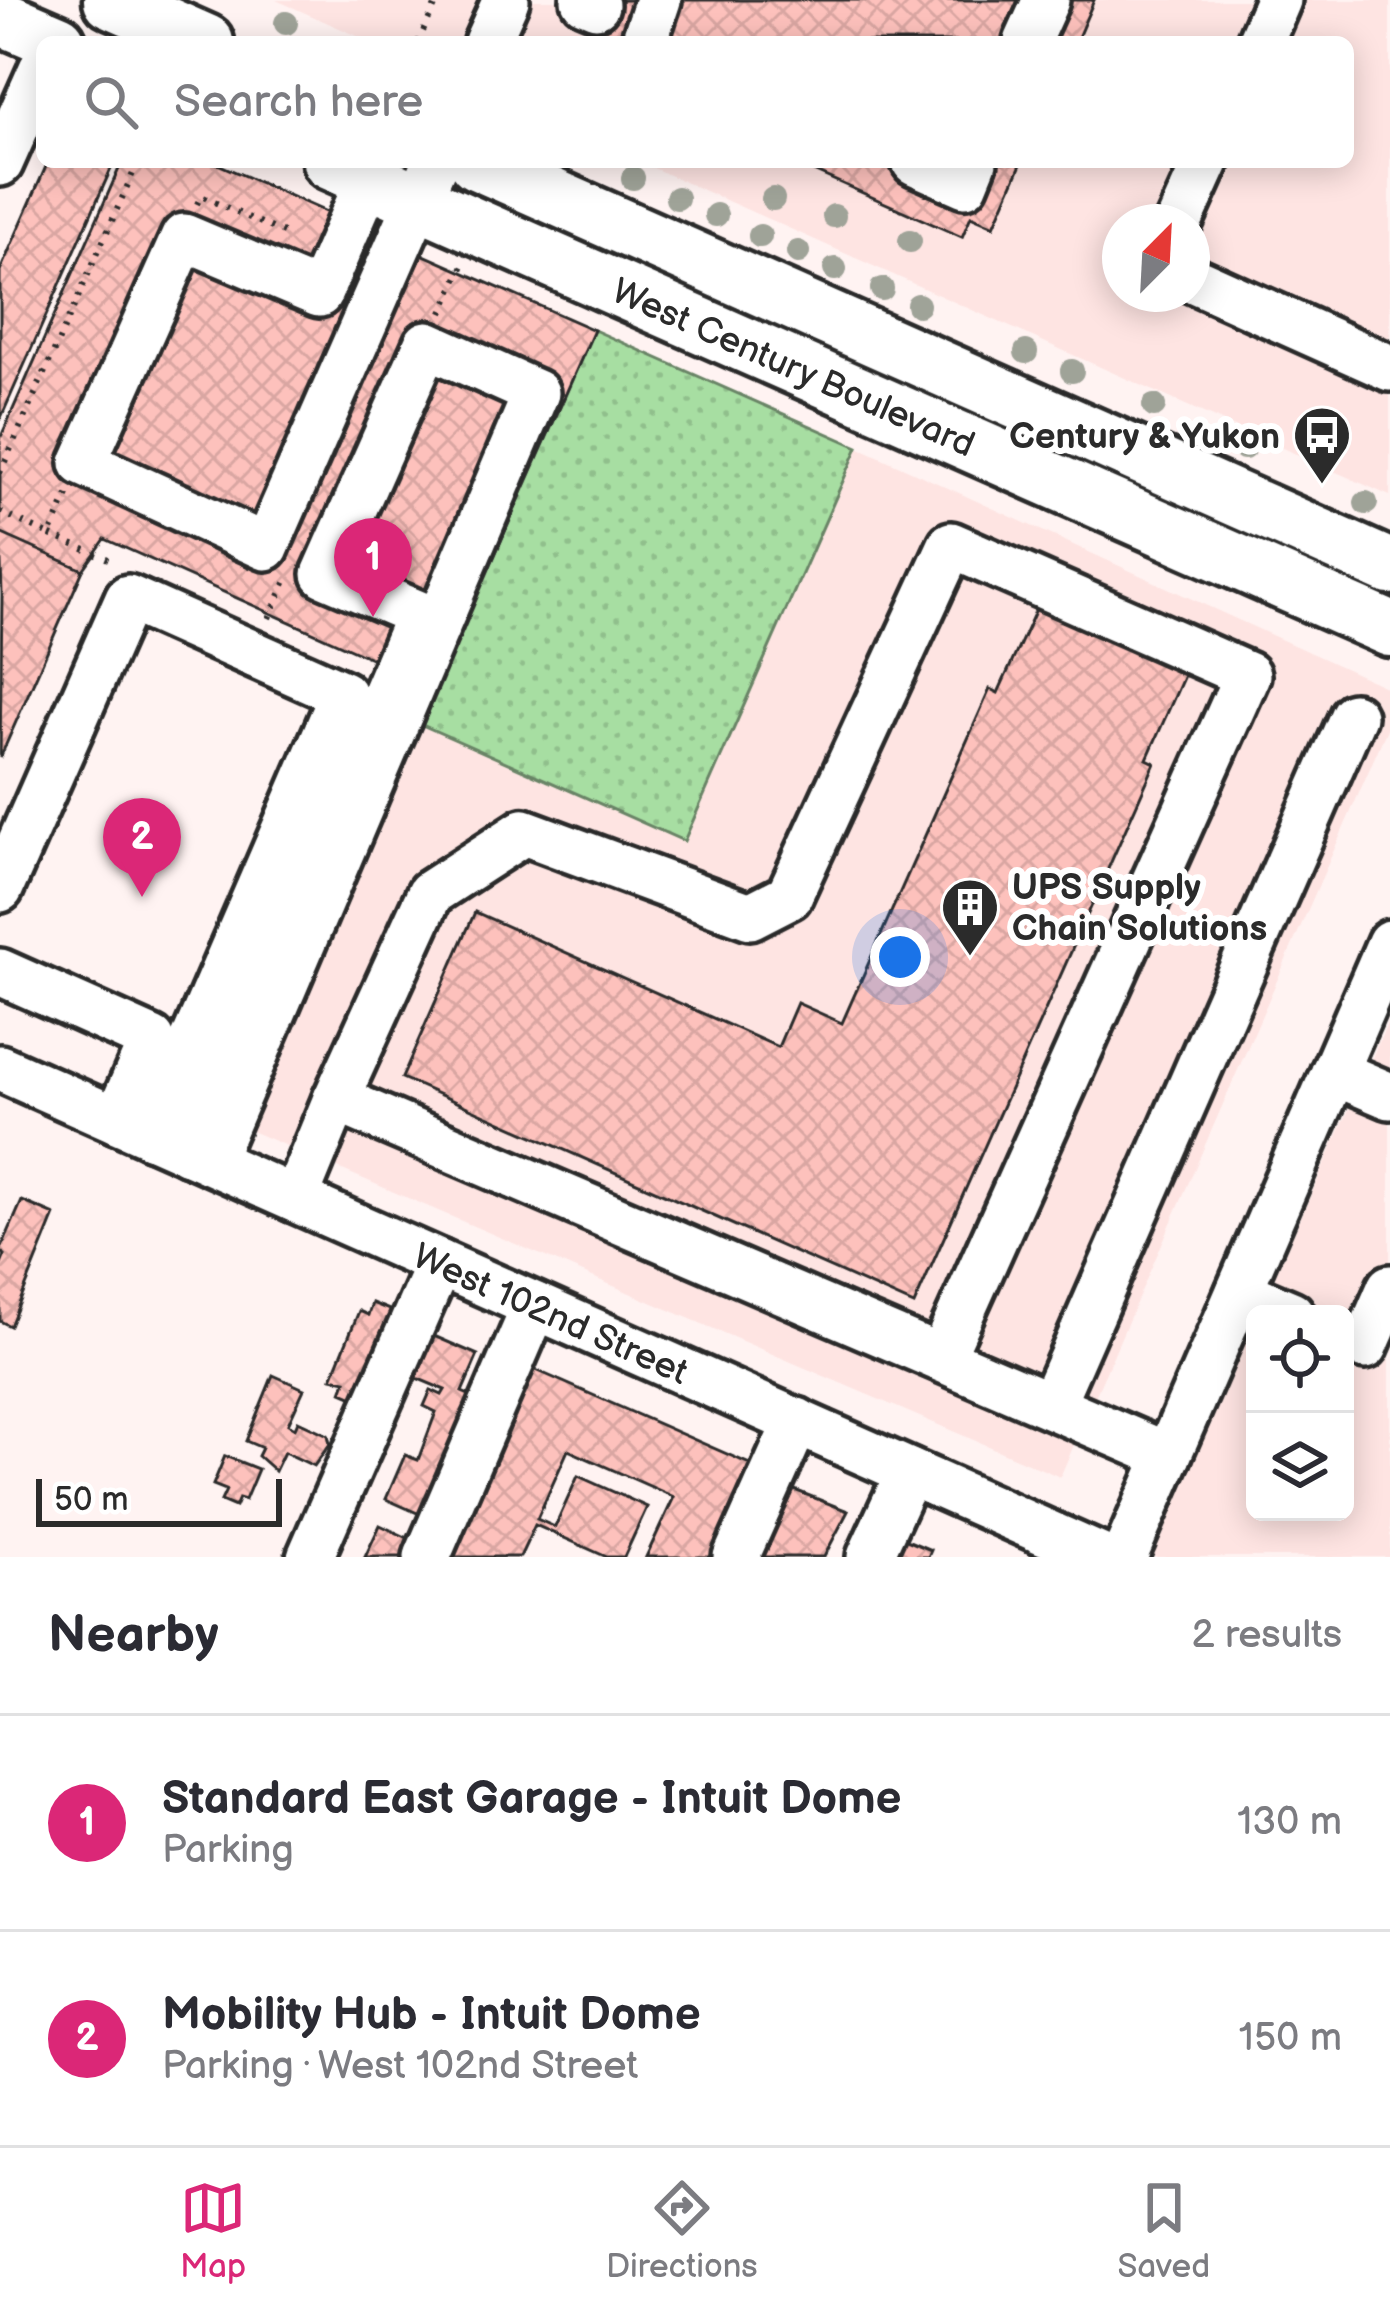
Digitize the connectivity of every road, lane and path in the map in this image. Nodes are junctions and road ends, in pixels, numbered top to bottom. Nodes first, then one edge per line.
1 (111, 0) edge
2 (438, 0) edge
3 (506, 0) edge
4 (658, 0) edge
5 (1046, 0) edge
6 (1278, 0) edge
7 (0, 16) edge
8 (43, 36) edge
9 (192, 36) edge
10 (421, 36) edge
11 (490, 36) edge
12 (646, 36) edge
13 (1030, 36) edge
14 (1263, 36) edge
15 (36, 82) edge
16 (0, 163) edge
17 (135, 168) edge
18 (490, 168) edge
19 (929, 168) edge
20 (972, 168) edge
21 (1203, 168) edge
22 (350, 171) edge
23 (426, 182) edge
24 (1187, 204) edge
25 (184, 236) junction
26 (301, 241) dead end
27 (465, 261) dead end
28 (1210, 287) edge
29 (427, 344) junction
30 (1390, 368) edge
31 (83, 463) junction
32 (0, 472) edge
33 (0, 512) edge
34 (294, 561) dead end
35 (1390, 567) edge
36 (1390, 629) edge
37 (253, 654) junction
38 (1353, 716) dead end
39 (0, 889) edge
40 (1390, 943) edge
41 (0, 972) edge
42 (0, 1068) edge
43 (1334, 1072) junction
44 (1390, 1096) edge
45 (336, 1100) junction
46 (167, 1142) junction
47 (295, 1199) junction
48 (439, 1263) junction
49 (1390, 1288) edge
50 (1239, 1292) junction
51 (1270, 1305) edge
52 (536, 1306) junction
53 (1366, 1347) edge
54 (942, 1356) junction
55 (1052, 1403) junction
56 (797, 1421) junction
57 (1168, 1456) junction
58 (909, 1472) junction
59 (310, 1557) edge
60 (428, 1557) edge
61 (736, 1557) edge
62 (870, 1557) edge
63 (1101, 1557) edge
64 (1124, 1557) edge

1 - 9 main road
2 - 10 path
3 - 11 street
4 - 12 street
5 - 13 street
6 - 14 street
7 - 8 main road
15 - 16 street
17 - 32 path
18 - 35 main road, West Century Boulevard
19 - 20 street
21 - 24 street
22 - 23 main road, West Century Boulevard
22 - 25 street
23 - 31 street
23 - 36 main road, West Century Boulevard
25 - 26 path
25 - 31 street
27 - 29 path
28 - 30 street
29 - 46 street
29 - 46 street
31 - 33 path
34 - 37 path
37 - 39 street
37 - 46 street
38 - 55 street
40 - 43 street
41 - 46 street
42 - 46 street, West 102nd Street
43 - 44 street
43 - 50 street
45 - 47 street
45 - 54 street
45 - 54 street
46 - 47 street, West 102nd Street
47 - 48 street, West 102nd Street
48 - 52 street, West 102nd Street
48 - 59 street
49 - 53 street
50 - 51 street
50 - 57 street
52 - 56 street, West 102nd Street
52 - 60 street
54 - 55 street
55 - 57 street
56 - 58 street, West 102nd Street
56 - 61 street
57 - 64 street
58 - 62 street
58 - 63 street, West 102nd Street

